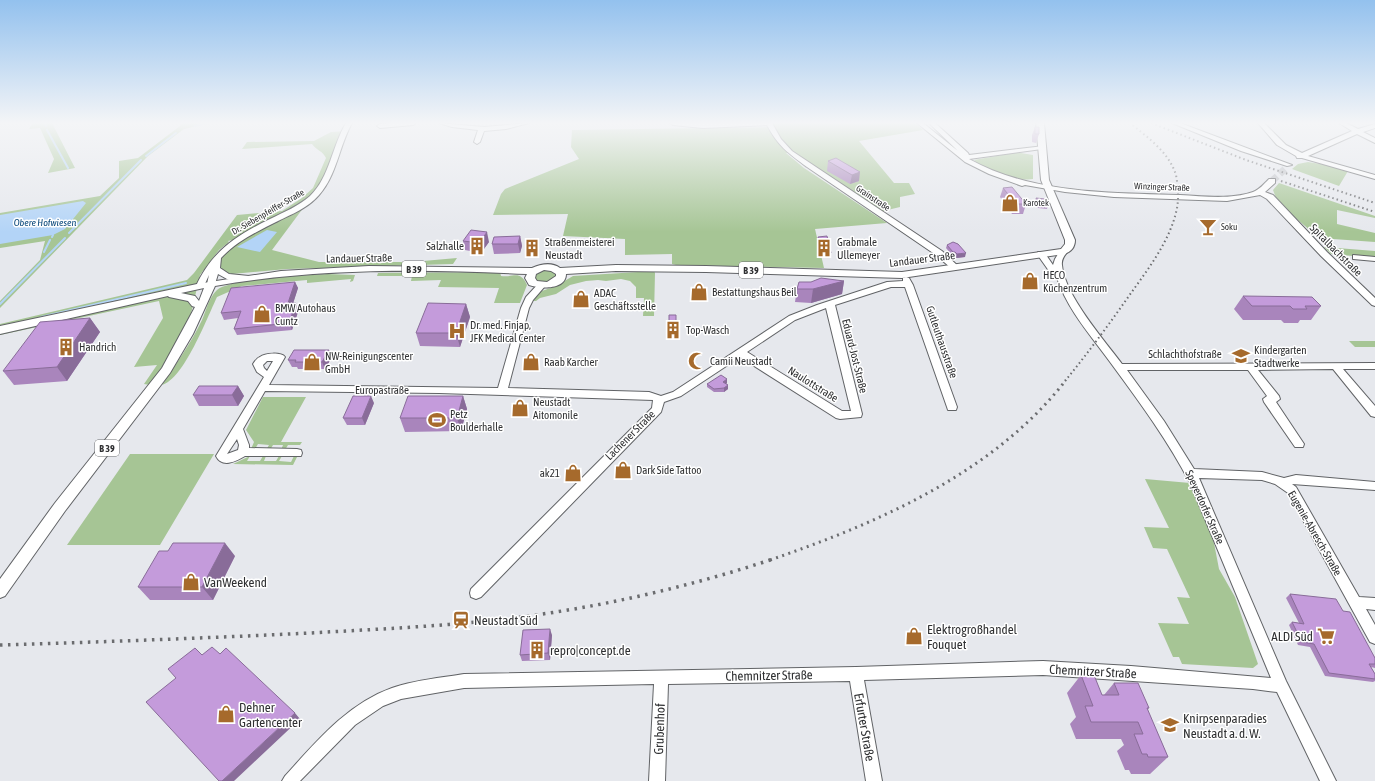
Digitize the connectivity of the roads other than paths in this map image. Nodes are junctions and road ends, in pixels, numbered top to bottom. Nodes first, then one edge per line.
1 (333, 159) edge
2 (800, 159) edge
3 (970, 159) edge
4 (1044, 159) edge
5 (1273, 159) edge
6 (1297, 159) edge
7 (1300, 159) edge
8 (1307, 159) edge
9 (1314, 160) joint
10 (1290, 165) junction
11 (1375, 177) edge
12 (1272, 181) tunnel mouth
13 (1048, 189) junction
14 (1260, 192) junction
15 (223, 251) junction
16 (1064, 251) junction
17 (1041, 254) junction
18 (1356, 258) dead end
19 (1375, 259) edge
20 (955, 267) junction
21 (215, 269) junction
22 (560, 274) junction
23 (246, 278) junction
24 (535, 279) junction
25 (907, 279) junction
26 (890, 280) junction
27 (1064, 284) junction
28 (206, 285) junction
29 (148, 297) junction
30 (1375, 303) edge
31 (196, 304) junction
32 (830, 304) junction
33 (194, 320) junction
34 (0, 330) edge
35 (739, 352) junction
36 (1335, 366) junction
37 (1375, 366) edge
38 (1119, 367) junction
39 (1252, 367) junction
40 (270, 376) dead end
41 (262, 388) junction
42 (502, 392) junction
43 (659, 400) junction
44 (952, 407) dead end
45 (1375, 412) edge
46 (857, 414) joint
47 (238, 429) junction
48 (1299, 444) dead end
49 (243, 452) junction
50 (297, 453) dead end
51 (1191, 473) junction
52 (1285, 484) junction
53 (1375, 486) edge
54 (0, 591) edge
55 (476, 593) dead end
56 (1355, 602) junction
57 (1375, 604) edge
58 (1375, 638) edge
59 (856, 674) junction
60 (661, 678) junction
61 (1282, 686) junction
62 (290, 781) edge
63 (657, 781) edge
64 (874, 781) edge
65 (1328, 781) edge

1 - 15 street, Dr.-Siebenpfeiffer-Straße
2 - 20 street, Grainstraße
3 - 13 street, Winzinger Straße
4 - 13 main road
5 - 10 street
6 - 10 street
7 - 10 street
8 - 9 street
9 - 11 street
12 - 14 street, Winzinger Straße
13 - 14 street, Winzinger Straße
13 - 16 main road
14 - 30 street, Spitalbachstraße
15 - 21 street, Dr.-Siebenpfeiffer-Straße
15 - 28 street, Dr.-Siebenpfeiffer-Straße
16 - 17 main road, Landauer Straße / B 39
16 - 27 street, Speyerdorfer Straße
17 - 20 main road, Landauer Straße / B 39
17 - 27 street
18 - 19 street
20 - 25 main road, Landauer Straße / B 39
21 - 23 street
21 - 28 street, Dr.-Siebenpfeiffer-Straße
22 - 24 main road, Landauer Straße / B 39
22 - 24 main road, Landauer Straße / B 39
22 - 26 main road, Landauer Straße / B 39
23 - 24 main road, Landauer Straße / B 39
23 - 28 main road, Landauer Straße / B 39
24 - 42 street
25 - 26 main road, Landauer Straße / B 39
25 - 44 street, Gutleuthausstraße
26 - 32 street, Lachener Straße
27 - 38 street, Speyerdorfer Straße
28 - 29 main road, Landauer Straße
28 - 31 main road, B 39
28 - 33 main road, B 39
29 - 31 main road
29 - 34 main road
31 - 33 main road, B 39
32 - 35 street, Lachener Straße
32 - 46 street, Eduard-Jost-Straße
33 - 54 main road, B 39
35 - 43 street, Lachener Straße
35 - 46 street, Naulottstraße
36 - 37 street, Schlachthofstraße
36 - 39 street, Schlachthofstraße
36 - 45 street
38 - 39 street, Schlachthofstraße
38 - 51 street, Speyerdorfer Straße
39 - 48 street
40 - 41 street
41 - 42 street, Europastraße
41 - 47 street
42 - 43 street, Europastraße
43 - 55 street, Lachener Straße
47 - 49 street
47 - 49 street
49 - 50 street
51 - 52 street, Eugenie-Abresch-Straße
51 - 61 street, Speyerdorfer Straße
52 - 53 street
52 - 56 street, Eugenie-Abresch-Straße
56 - 57 street
56 - 58 street, Eugenie-Abresch-Straße
59 - 60 street, Chemnitzer Straße
59 - 61 street, Chemnitzer Straße
59 - 64 street, Erfurter Straße
60 - 62 street, Chemnitzer Straße
60 - 63 street, Grubenhof
61 - 65 street, Speyerdorfer Straße

